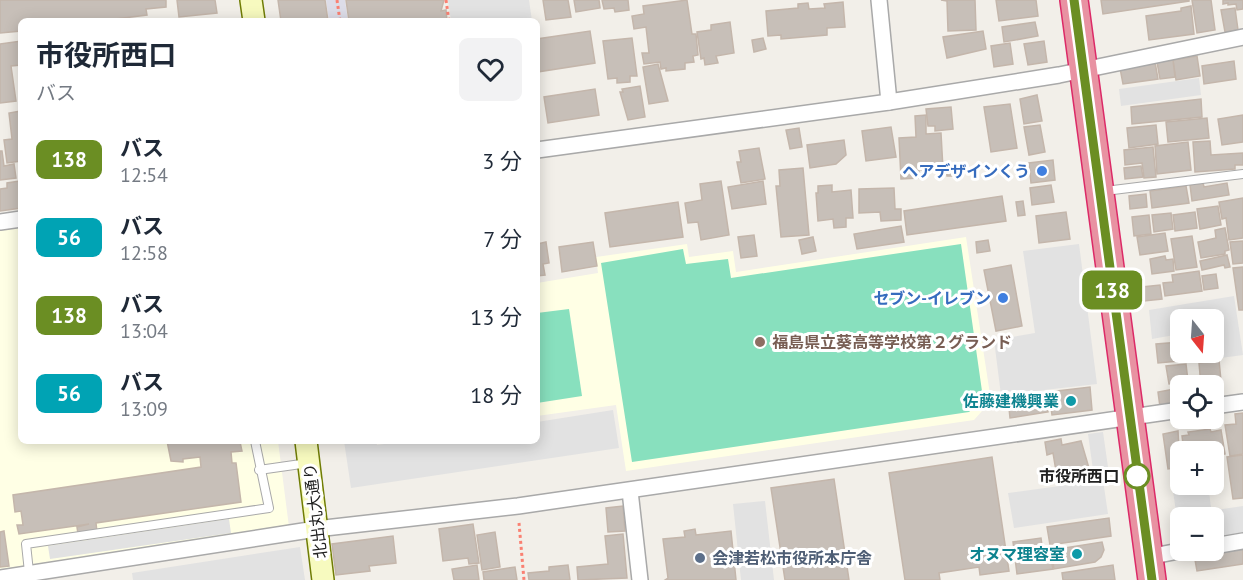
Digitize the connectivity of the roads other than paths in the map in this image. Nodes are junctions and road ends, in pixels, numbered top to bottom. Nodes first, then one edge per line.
1 (251, 0) edge
2 (879, 0) edge
3 (1074, 0) edge
4 (254, 18) edge
5 (1243, 37) edge
6 (1084, 68) junction
7 (889, 102) junction
8 (540, 150) edge
9 (1243, 174) edge
10 (1100, 192) junction
11 (18, 219) edge
12 (0, 222) edge
13 (1243, 402) edge
14 (1224, 405) edge
15 (1170, 411) edge
16 (1129, 417) junction
17 (256, 444) edge
18 (306, 444) edge
19 (309, 463) junction
20 (260, 470) junction
21 (630, 491) junction
22 (316, 529) junction
23 (1243, 541) edge
24 (1224, 544) edge
25 (1170, 558) edge
26 (1150, 569) edge
27 (29, 572) junction
28 (0, 578) edge
29 (323, 580) edge
30 (640, 580) edge

1 - 4 street
2 - 7 street
3 - 6 highway
5 - 6 street
6 - 7 street
6 - 10 highway
7 - 8 street
9 - 10 lane
10 - 16 highway
11 - 12 street
13 - 14 street
15 - 16 street
16 - 21 street
16 - 26 highway
17 - 20 lane
18 - 19 street, 北出丸大通り
19 - 20 lane
19 - 22 street, 北出丸大通り
20 - 27 lane
21 - 22 street
21 - 30 street
22 - 27 street
22 - 29 street, 北出丸大通り
23 - 24 street
25 - 26 street
27 - 28 street

